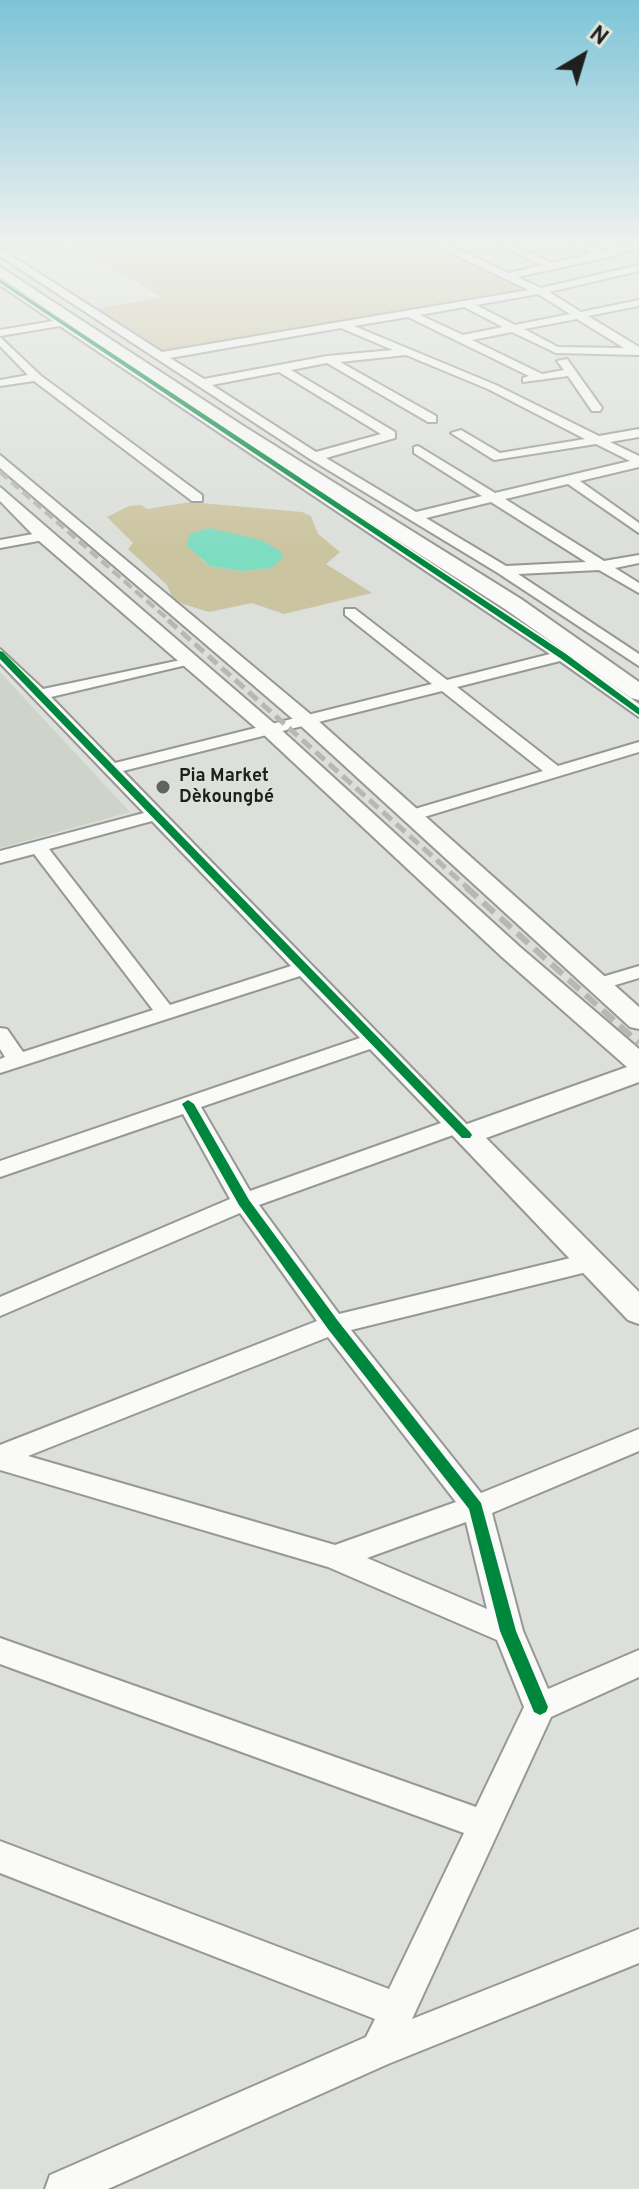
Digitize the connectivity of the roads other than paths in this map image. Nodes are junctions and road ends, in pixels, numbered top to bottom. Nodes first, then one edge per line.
1 (5, 345) edge
2 (93, 345) edge
3 (102, 345) edge
4 (131, 345) edge
5 (143, 345) edge
6 (224, 345) edge
7 (301, 345) edge
8 (391, 345) edge
9 (479, 345) edge
10 (547, 345) edge
11 (556, 350) junction
12 (639, 351) edge
13 (407, 352) junction
14 (160, 356) junction
15 (327, 360) junction
16 (281, 369) junction
17 (570, 372) junction
18 (36, 377) junction
19 (540, 377) junction
20 (0, 383) edge
21 (203, 383) junction
22 (492, 387) junction
23 (596, 408) dead end
24 (432, 419) dead end
25 (457, 433) dead end
26 (639, 433) edge
27 (602, 440) junction
28 (418, 450) dead end
29 (314, 456) junction
30 (0, 460) edge
31 (639, 462) edge
32 (571, 480) junction
33 (3, 498) edge
34 (197, 498) dead end
35 (493, 499) junction
36 (415, 516) junction
37 (639, 529) edge
38 (44, 536) junction
39 (0, 544) edge
40 (639, 559) edge
41 (596, 565) junction
42 (503, 570) junction
43 (639, 589) edge
44 (350, 612) dead end
45 (0, 654) edge
46 (563, 656) junction
47 (189, 660) junction
48 (639, 661) edge
49 (639, 674) edge
50 (447, 685) junction
51 (639, 693) edge
52 (40, 695) junction
53 (639, 712) edge
54 (308, 722) junction
55 (270, 730) junction
56 (639, 747) edge
57 (112, 769) junction
58 (554, 771) junction
59 (155, 815) junction
60 (414, 815) junction
61 (38, 847) junction
62 (0, 857) edge
63 (302, 969) junction
64 (639, 972) edge
65 (599, 984) junction
66 (166, 1013) junction
67 (639, 1021) edge
68 (0, 1034) edge
69 (372, 1041) junction
70 (9, 1063) edge
71 (639, 1063) edge
72 (639, 1072) edge
73 (188, 1104) junction
74 (461, 1130) junction
75 (0, 1169) edge
76 (244, 1202) junction
77 (591, 1262) junction
78 (0, 1307) edge
79 (639, 1312) edge
80 (333, 1325) junction
81 (639, 1440) edge
82 (0, 1457) edge
83 (476, 1507) junction
84 (335, 1557) junction
85 (508, 1631) junction
86 (0, 1651) edge
87 (639, 1663) edge
88 (540, 1707) junction
89 (484, 1825) junction
90 (0, 1857) edge
91 (639, 1946) edge
92 (398, 2010) junction
93 (379, 2050) junction
94 (64, 2189) edge

1 - 18 street
2 - 46 street
3 - 51 highway
4 - 49 highway
5 - 14 street
6 - 14 street
7 - 15 street
8 - 13 street
9 - 19 street
10 - 11 street
11 - 12 street
11 - 17 street
13 - 15 street
13 - 22 street
14 - 21 street
15 - 16 street
15 - 24 street
16 - 21 street
16 - 29 street
17 - 19 street
17 - 23 street
18 - 20 street
18 - 34 street
19 - 22 street
21 - 29 street
22 - 27 street
25 - 27 street
26 - 27 street
27 - 31 street
28 - 35 street
29 - 36 street
30 - 54 main road
31 - 32 street
32 - 35 street
32 - 37 street
33 - 38 main road
35 - 36 street
35 - 41 street
36 - 42 street
38 - 39 street
38 - 47 main road
40 - 41 street
41 - 42 street
41 - 43 street
42 - 48 street
44 - 50 street
45 - 52 street
46 - 50 street
46 - 53 street
47 - 52 street
47 - 55 main road
50 - 54 street
50 - 58 street
52 - 57 street
54 - 55 street
54 - 60 main road
55 - 57 street
55 - 71 main road
56 - 58 street
57 - 59 street
58 - 60 street
59 - 61 street
59 - 63 street
60 - 65 main road
61 - 62 street
61 - 66 street
63 - 66 street
63 - 69 street
64 - 65 street
65 - 67 main road
66 - 70 street
68 - 70 street
69 - 73 street
69 - 74 street
72 - 74 main road
73 - 75 street
73 - 76 street
74 - 76 street
74 - 77 main road
76 - 78 street
76 - 80 street
77 - 79 main road
77 - 80 street
80 - 82 street
80 - 83 street
81 - 83 street
82 - 84 street
83 - 84 street
83 - 85 street
84 - 85 street
85 - 88 street
86 - 89 street
87 - 88 street
88 - 89 street
89 - 92 street
90 - 92 street
91 - 93 street
92 - 93 street
93 - 94 street

